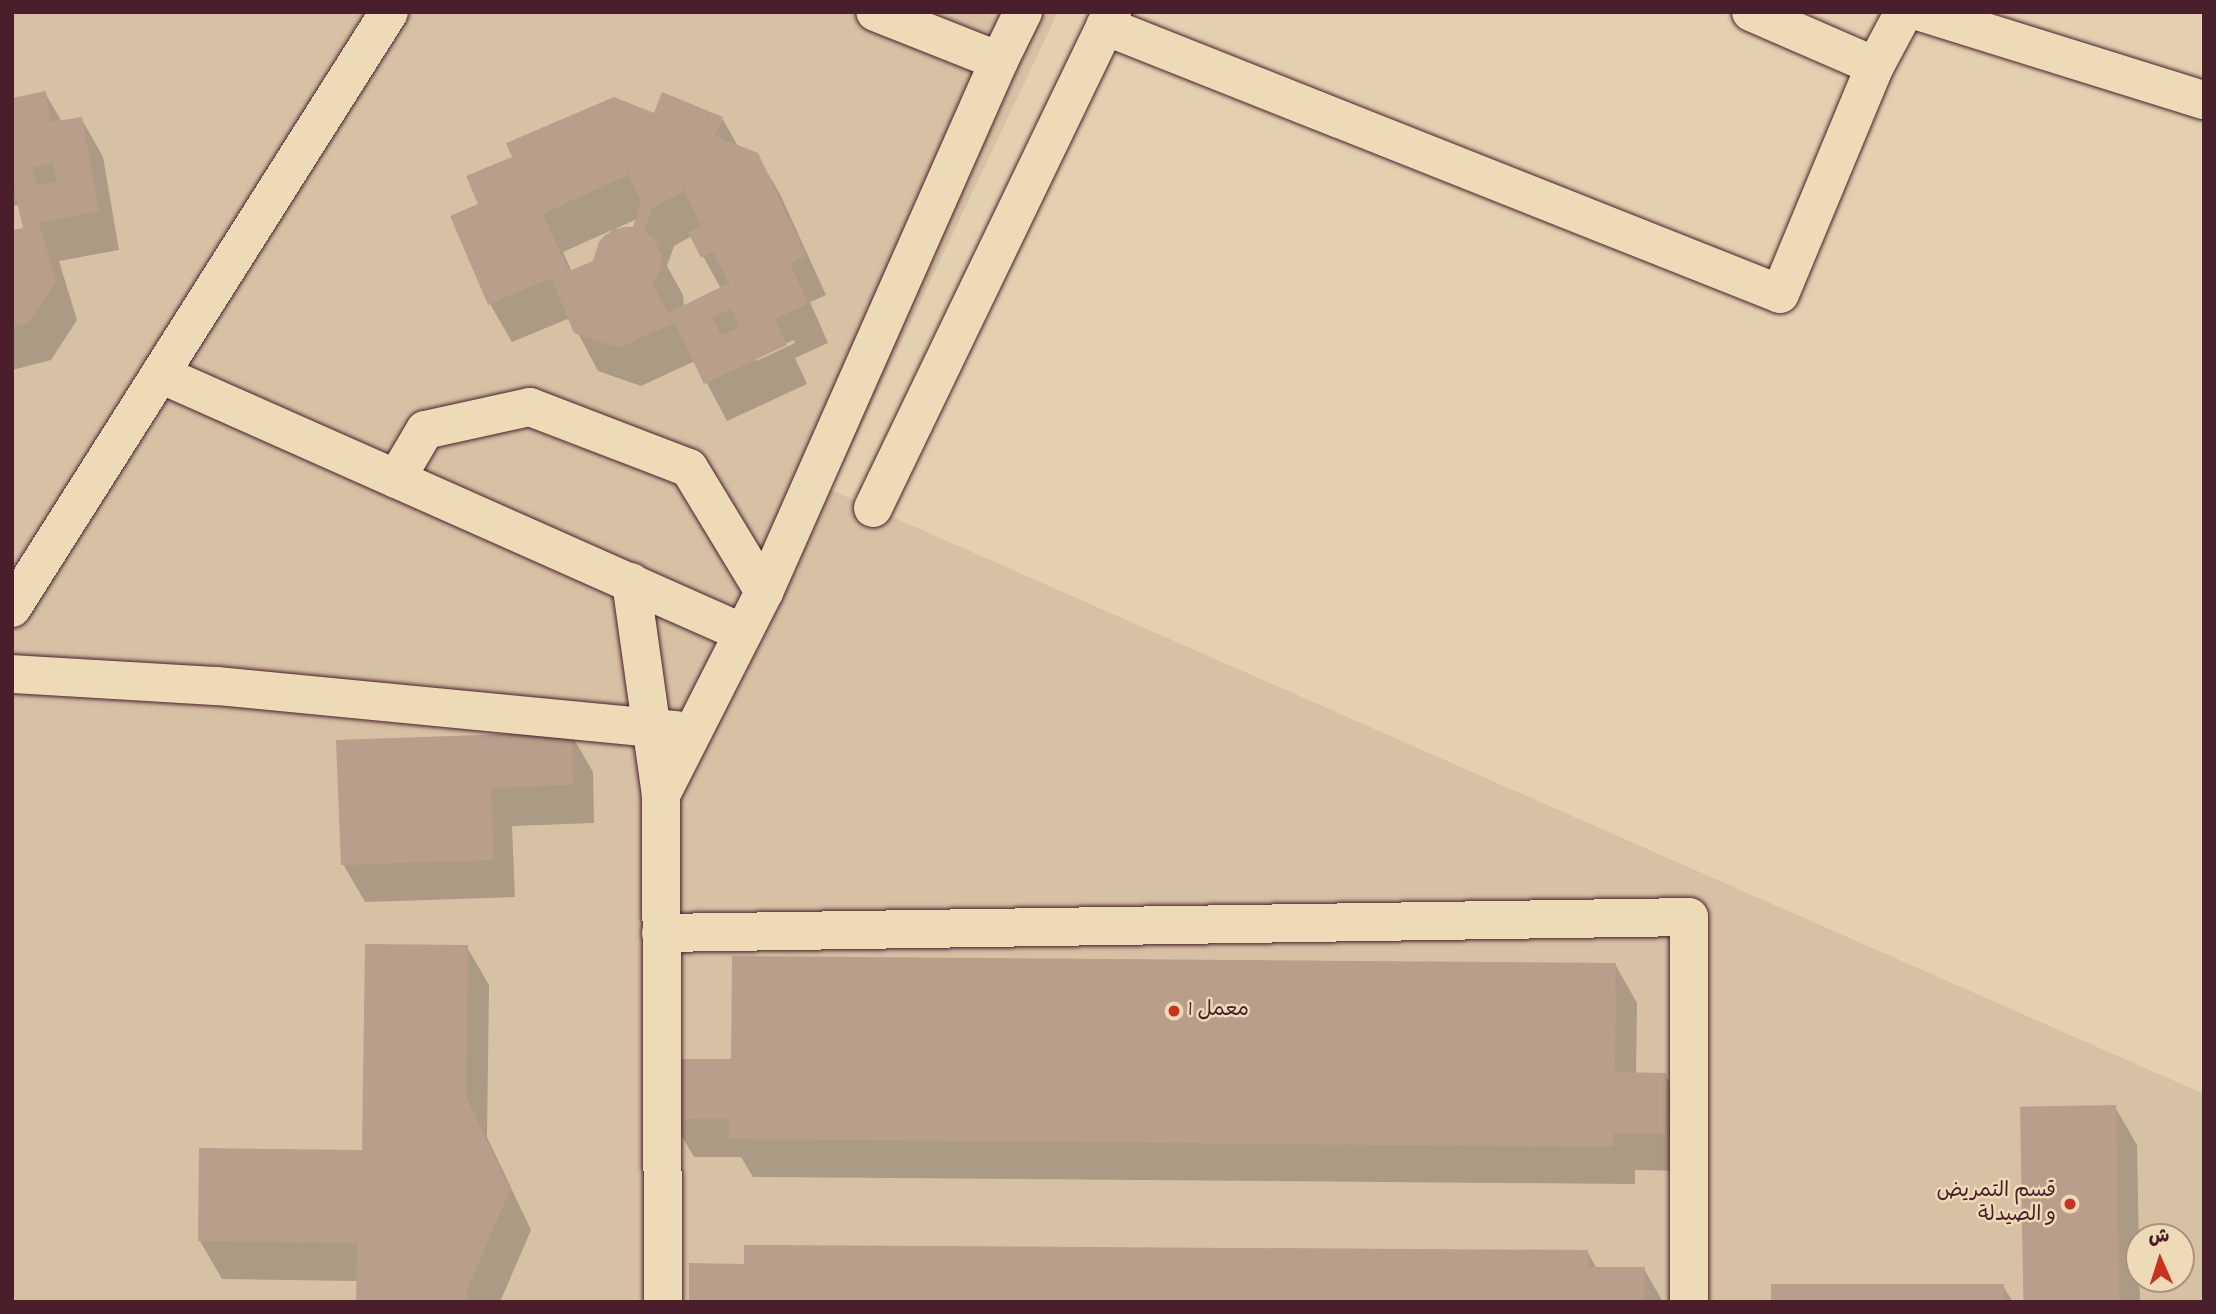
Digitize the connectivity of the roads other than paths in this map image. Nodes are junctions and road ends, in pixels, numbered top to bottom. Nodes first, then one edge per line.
1 (389, 12) edge
2 (875, 12) edge
3 (1023, 12) edge
4 (1751, 12) edge
5 (1904, 12) edge
6 (1921, 12) edge
7 (1108, 19) edge
8 (999, 61) junction
9 (1875, 66) junction
10 (2204, 100) edge
11 (160, 374) junction
12 (396, 479) junction
13 (873, 509) dead end
14 (631, 582) junction
15 (764, 593) junction
16 (12, 608) edge
17 (743, 633) junction
18 (12, 674) edge
19 (652, 727) junction
20 (693, 732) junction
21 (661, 795) junction
22 (662, 933) junction
23 (663, 1302) edge
24 (1689, 1302) edge

1 - 11 street
2 - 8 street
3 - 8 street
4 - 9 street
5 - 9 street
6 - 10 street
7 - 9 street
7 - 13 street
8 - 15 street
11 - 12 street
11 - 16 street
12 - 14 street
12 - 15 street
14 - 17 street
14 - 19 street
15 - 17 street
17 - 20 street
18 - 19 street
19 - 20 street
19 - 21 street
20 - 21 street
21 - 22 street
22 - 23 street
22 - 24 street

